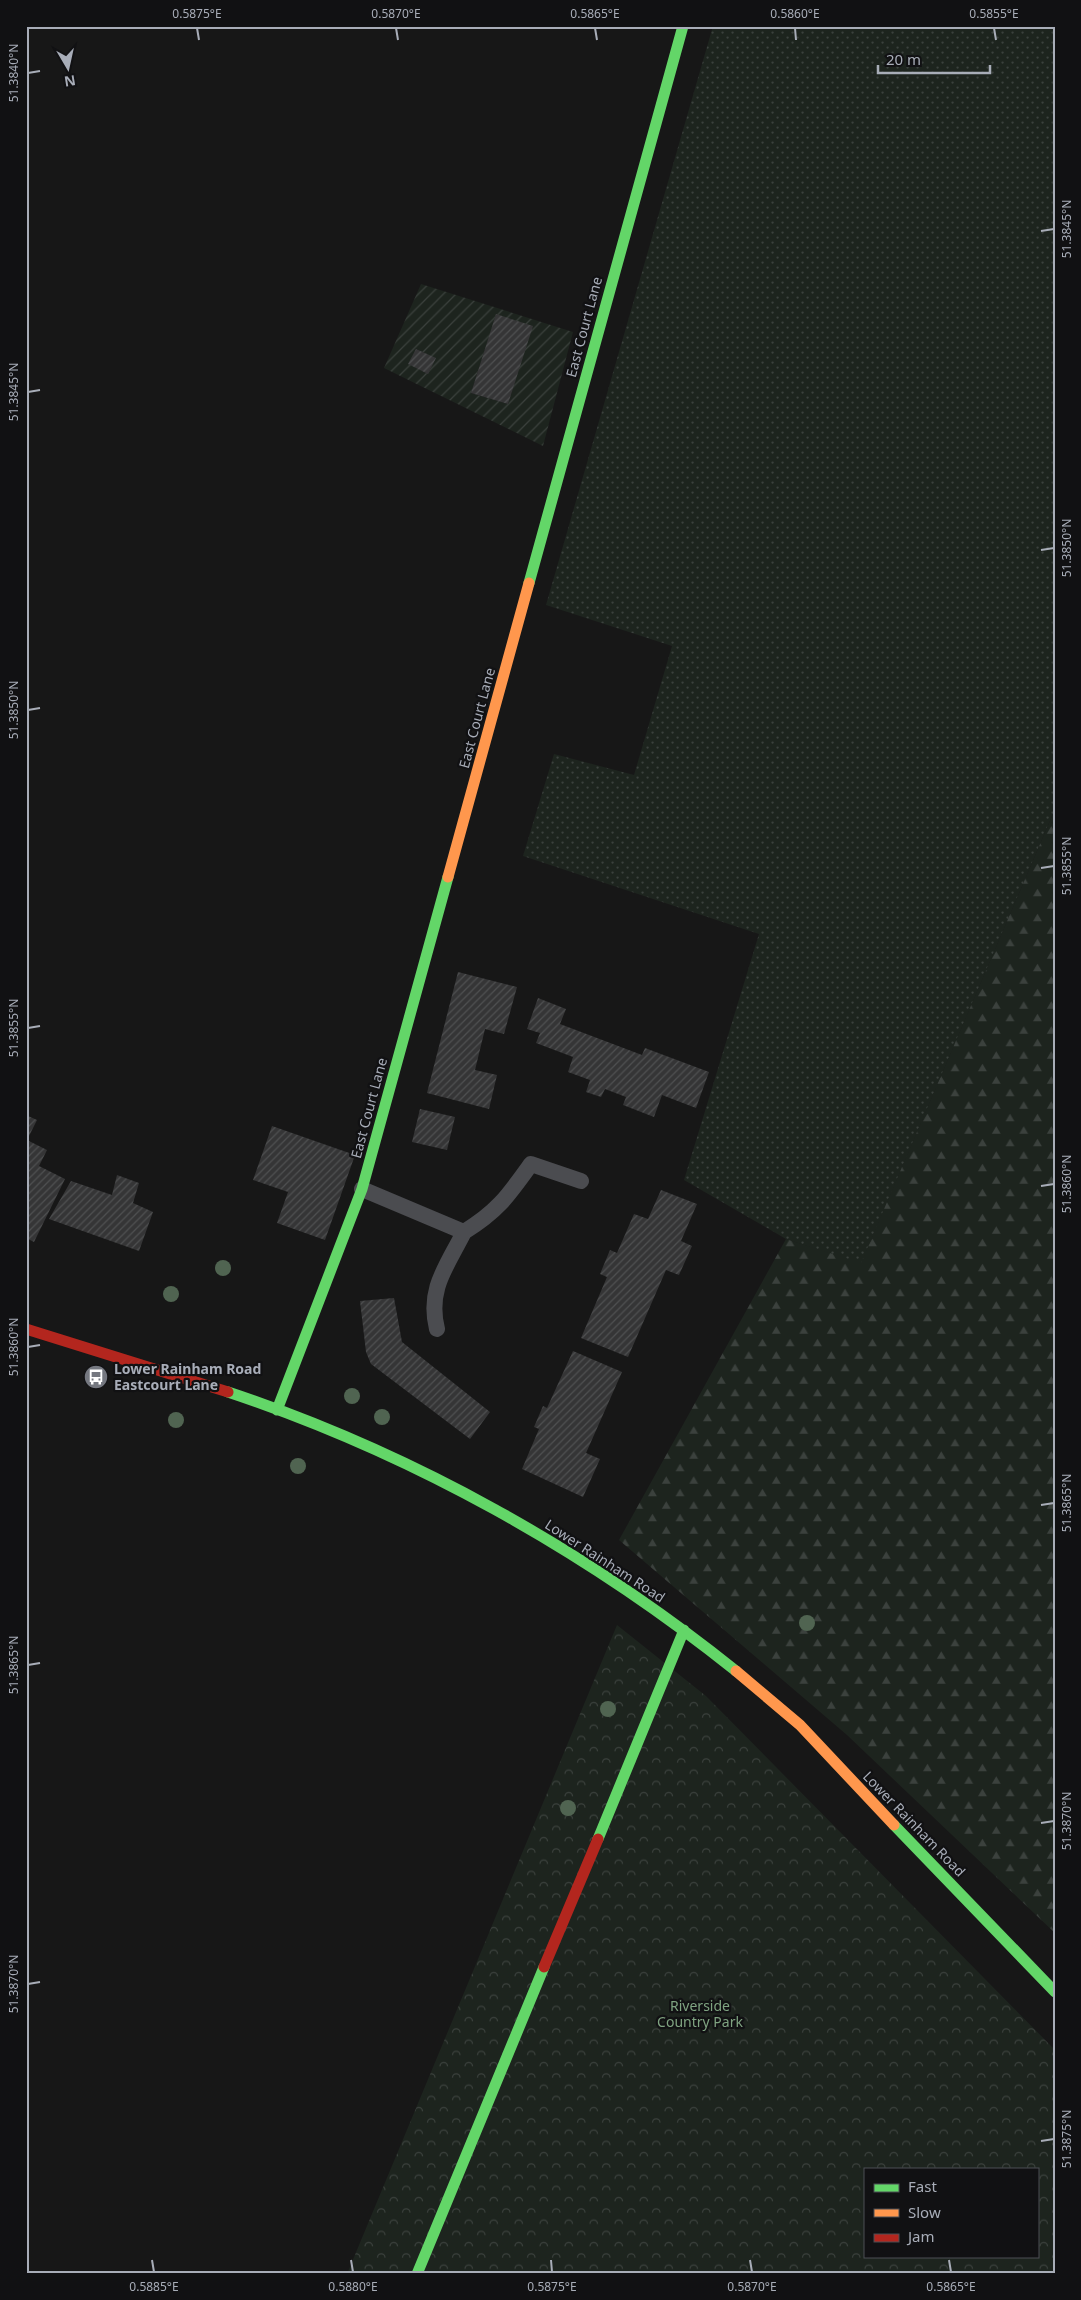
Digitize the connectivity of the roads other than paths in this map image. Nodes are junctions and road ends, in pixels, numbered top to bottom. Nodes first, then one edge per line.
1 (683, 26) edge
2 (581, 1181) dead end
3 (362, 1189) junction
4 (464, 1232) junction
5 (26, 1329) edge
6 (437, 1329) dead end
7 (277, 1410) junction
8 (684, 1630) junction
9 (1055, 1992) edge
10 (416, 2274) edge

1 - 3 street, East Court Lane
2 - 4 lane
3 - 4 lane
3 - 7 street, East Court Lane
4 - 6 lane
5 - 7 street, Lower Rainham Road
7 - 8 street, Lower Rainham Road
8 - 9 street, Lower Rainham Road
8 - 10 street

